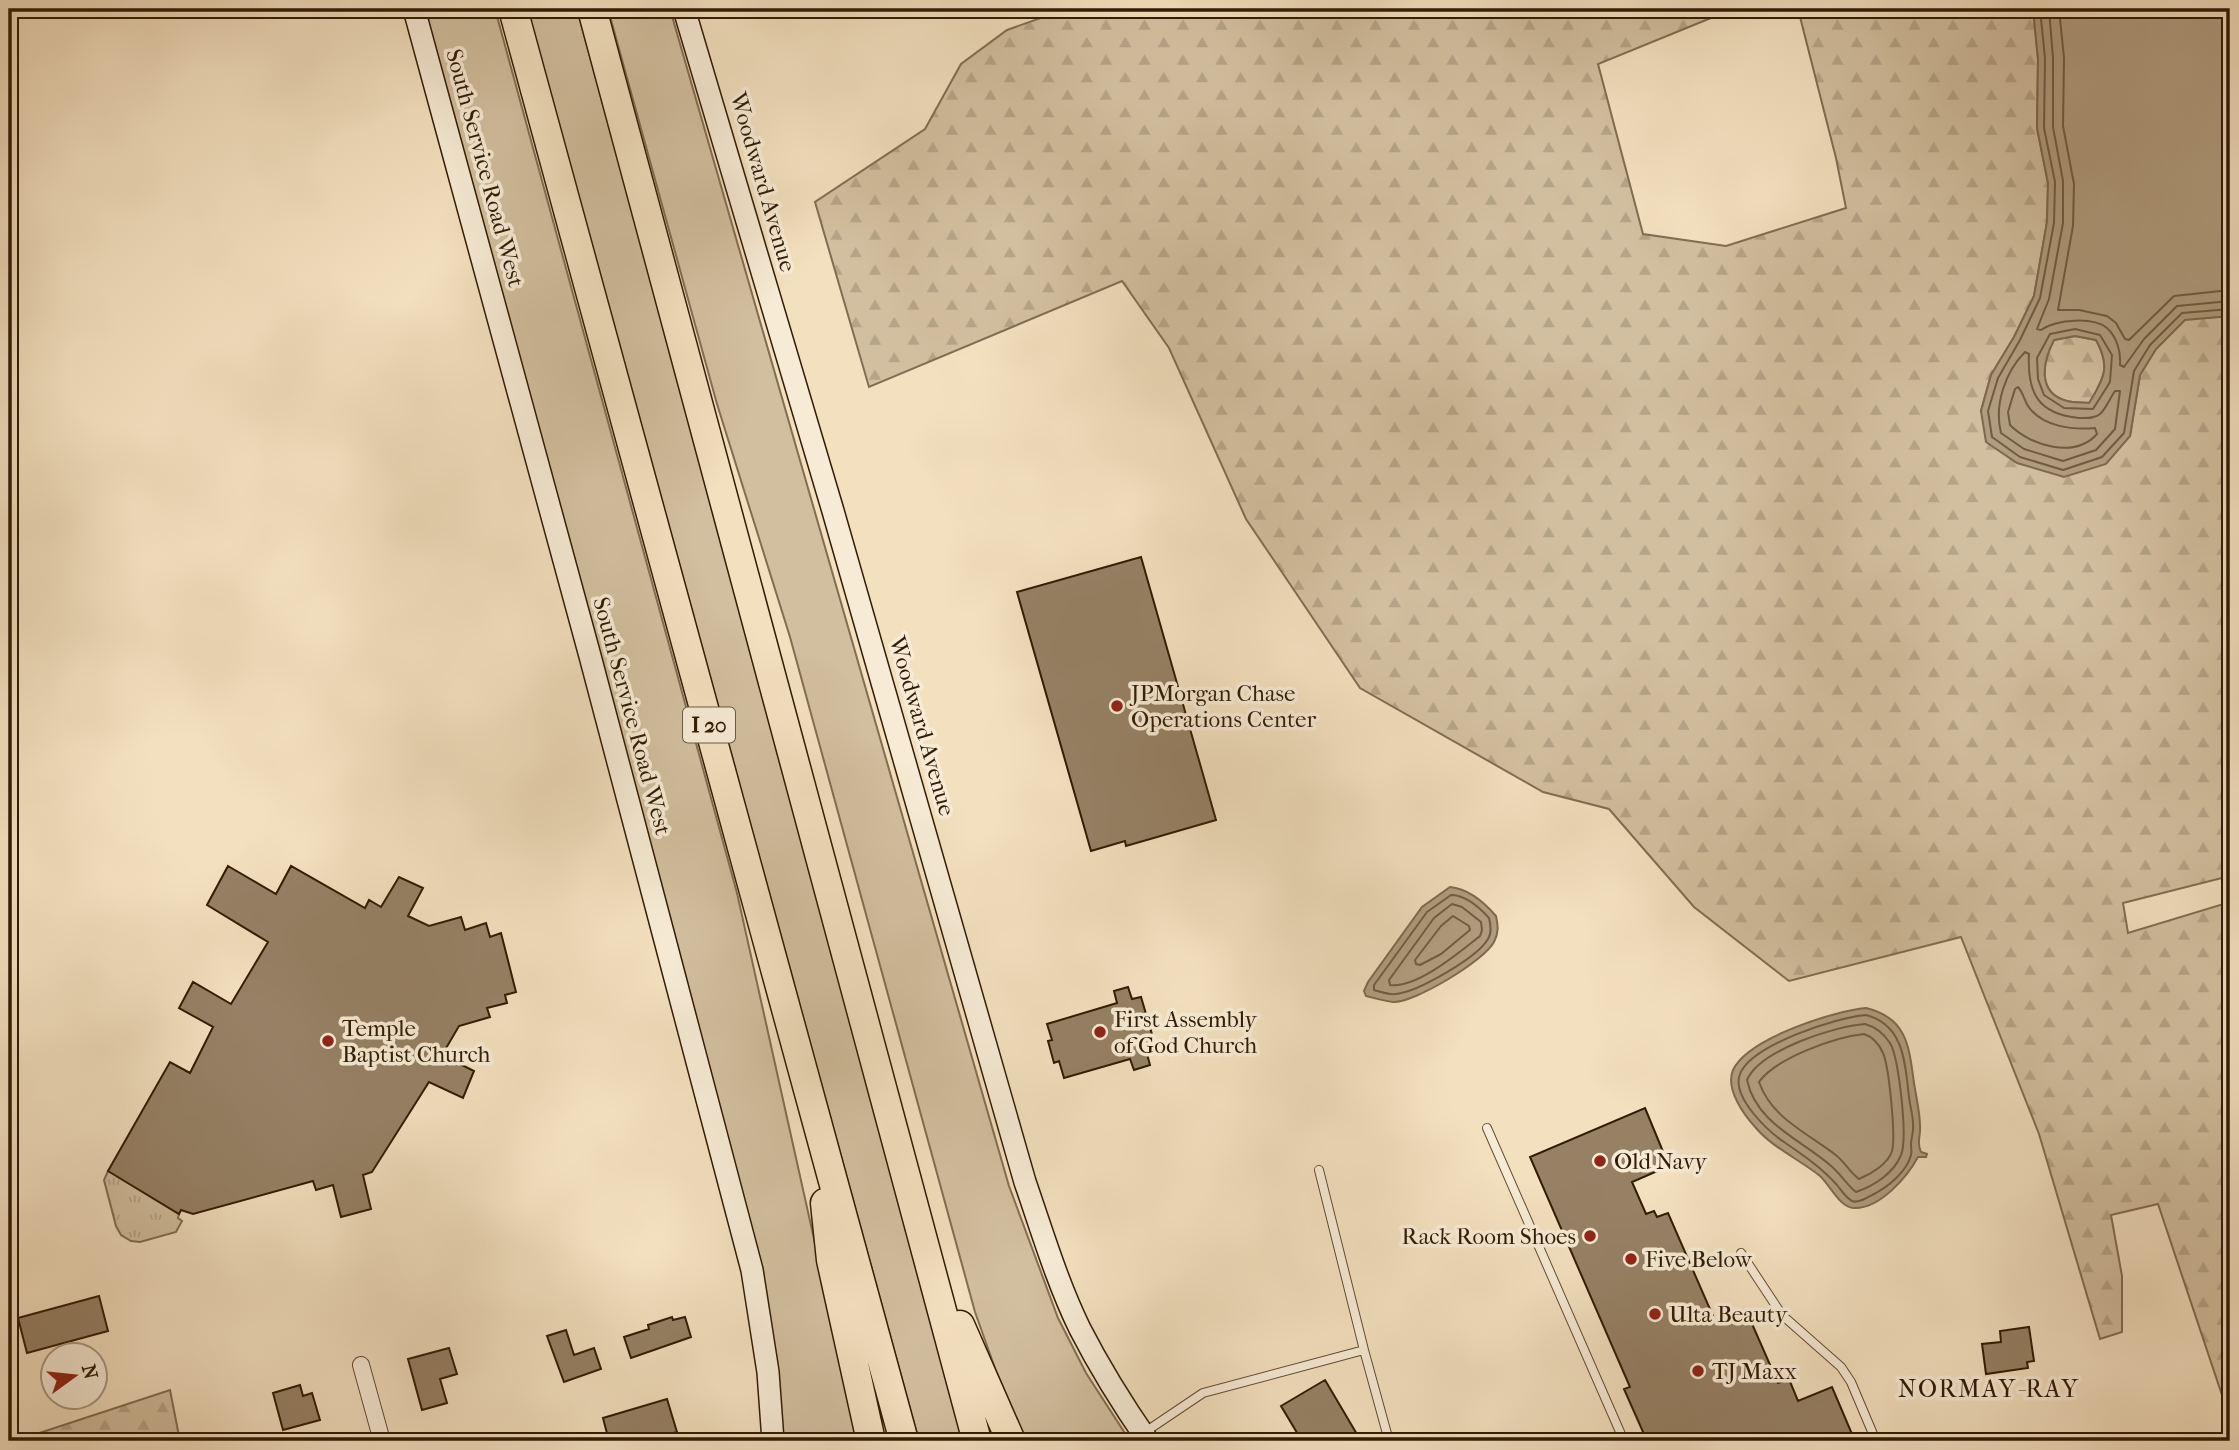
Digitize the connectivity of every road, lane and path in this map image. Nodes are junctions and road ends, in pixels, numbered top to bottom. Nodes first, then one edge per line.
1 (414, 9) edge
2 (513, 9) edge
3 (592, 9) edge
4 (684, 9) edge
5 (813, 1106) junction
6 (1487, 1128) dead end
7 (1319, 1170) dead end
8 (920, 1236) junction
9 (1741, 1253) dead end
10 (1364, 1350) junction
11 (361, 1365) dead end
12 (1145, 1437) edge
13 (382, 1441) edge
14 (774, 1441) edge
15 (871, 1441) edge
16 (904, 1441) edge
17 (977, 1441) edge
18 (1011, 1441) edge
19 (1389, 1441) edge
20 (1624, 1441) edge
21 (1876, 1441) edge

1 - 14 main road, South Service Road West
2 - 5 highway, I 20
3 - 8 highway
4 - 12 main road, Woodward Avenue
5 - 15 highway
5 - 16 highway, I 20
6 - 20 lane
7 - 10 lane
8 - 17 highway
8 - 18 highway
9 - 21 lane
10 - 12 lane
10 - 19 lane
11 - 13 street

